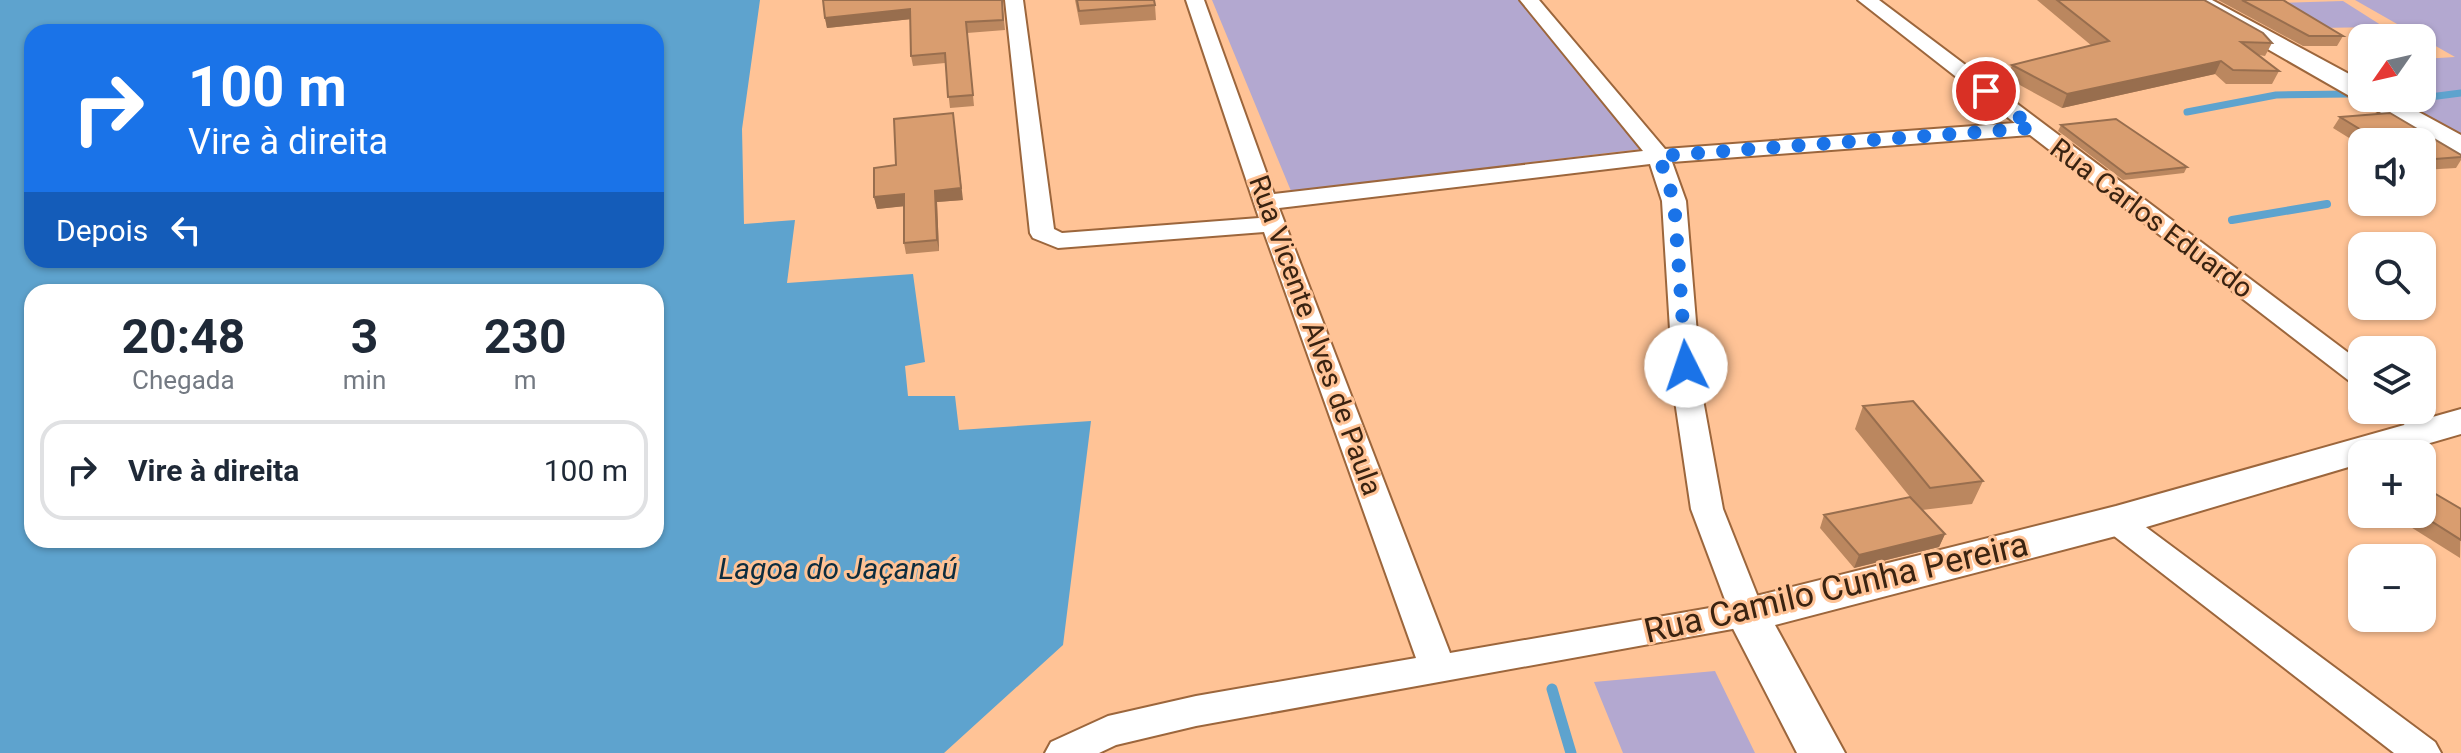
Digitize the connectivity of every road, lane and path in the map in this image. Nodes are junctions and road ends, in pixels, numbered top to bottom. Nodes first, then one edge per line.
1 (1014, 0) edge
2 (1195, 0) edge
3 (1529, 0) edge
4 (1867, 0) edge
5 (2194, 0) edge
6 (2348, 84) edge
7 (2399, 112) edge
8 (2033, 128) junction
9 (2461, 146) edge
10 (1659, 156) junction
11 (1271, 213) junction
12 (2348, 366) edge
13 (2420, 424) edge
14 (2116, 521) junction
15 (1748, 615) junction
16 (1438, 669) junction
17 (1064, 753) edge
18 (1821, 753) edge
19 (2422, 753) edge

1 - 11 street
2 - 11 street, Rua Vicente Alves de Paula
3 - 10 street
4 - 8 street, Rua Carlos Eduardo
5 - 6 street
7 - 9 street
8 - 10 street
8 - 12 street, Rua Carlos Eduardo
10 - 11 street
10 - 15 street
11 - 16 street, Rua Vicente Alves de Paula
13 - 14 street, Rua Camilo Cunha Pereira
14 - 15 street, Rua Camilo Cunha Pereira
14 - 19 street
15 - 16 street, Rua Camilo Cunha Pereira
15 - 18 street
16 - 17 street, Rua Camilo Cunha Pereira

